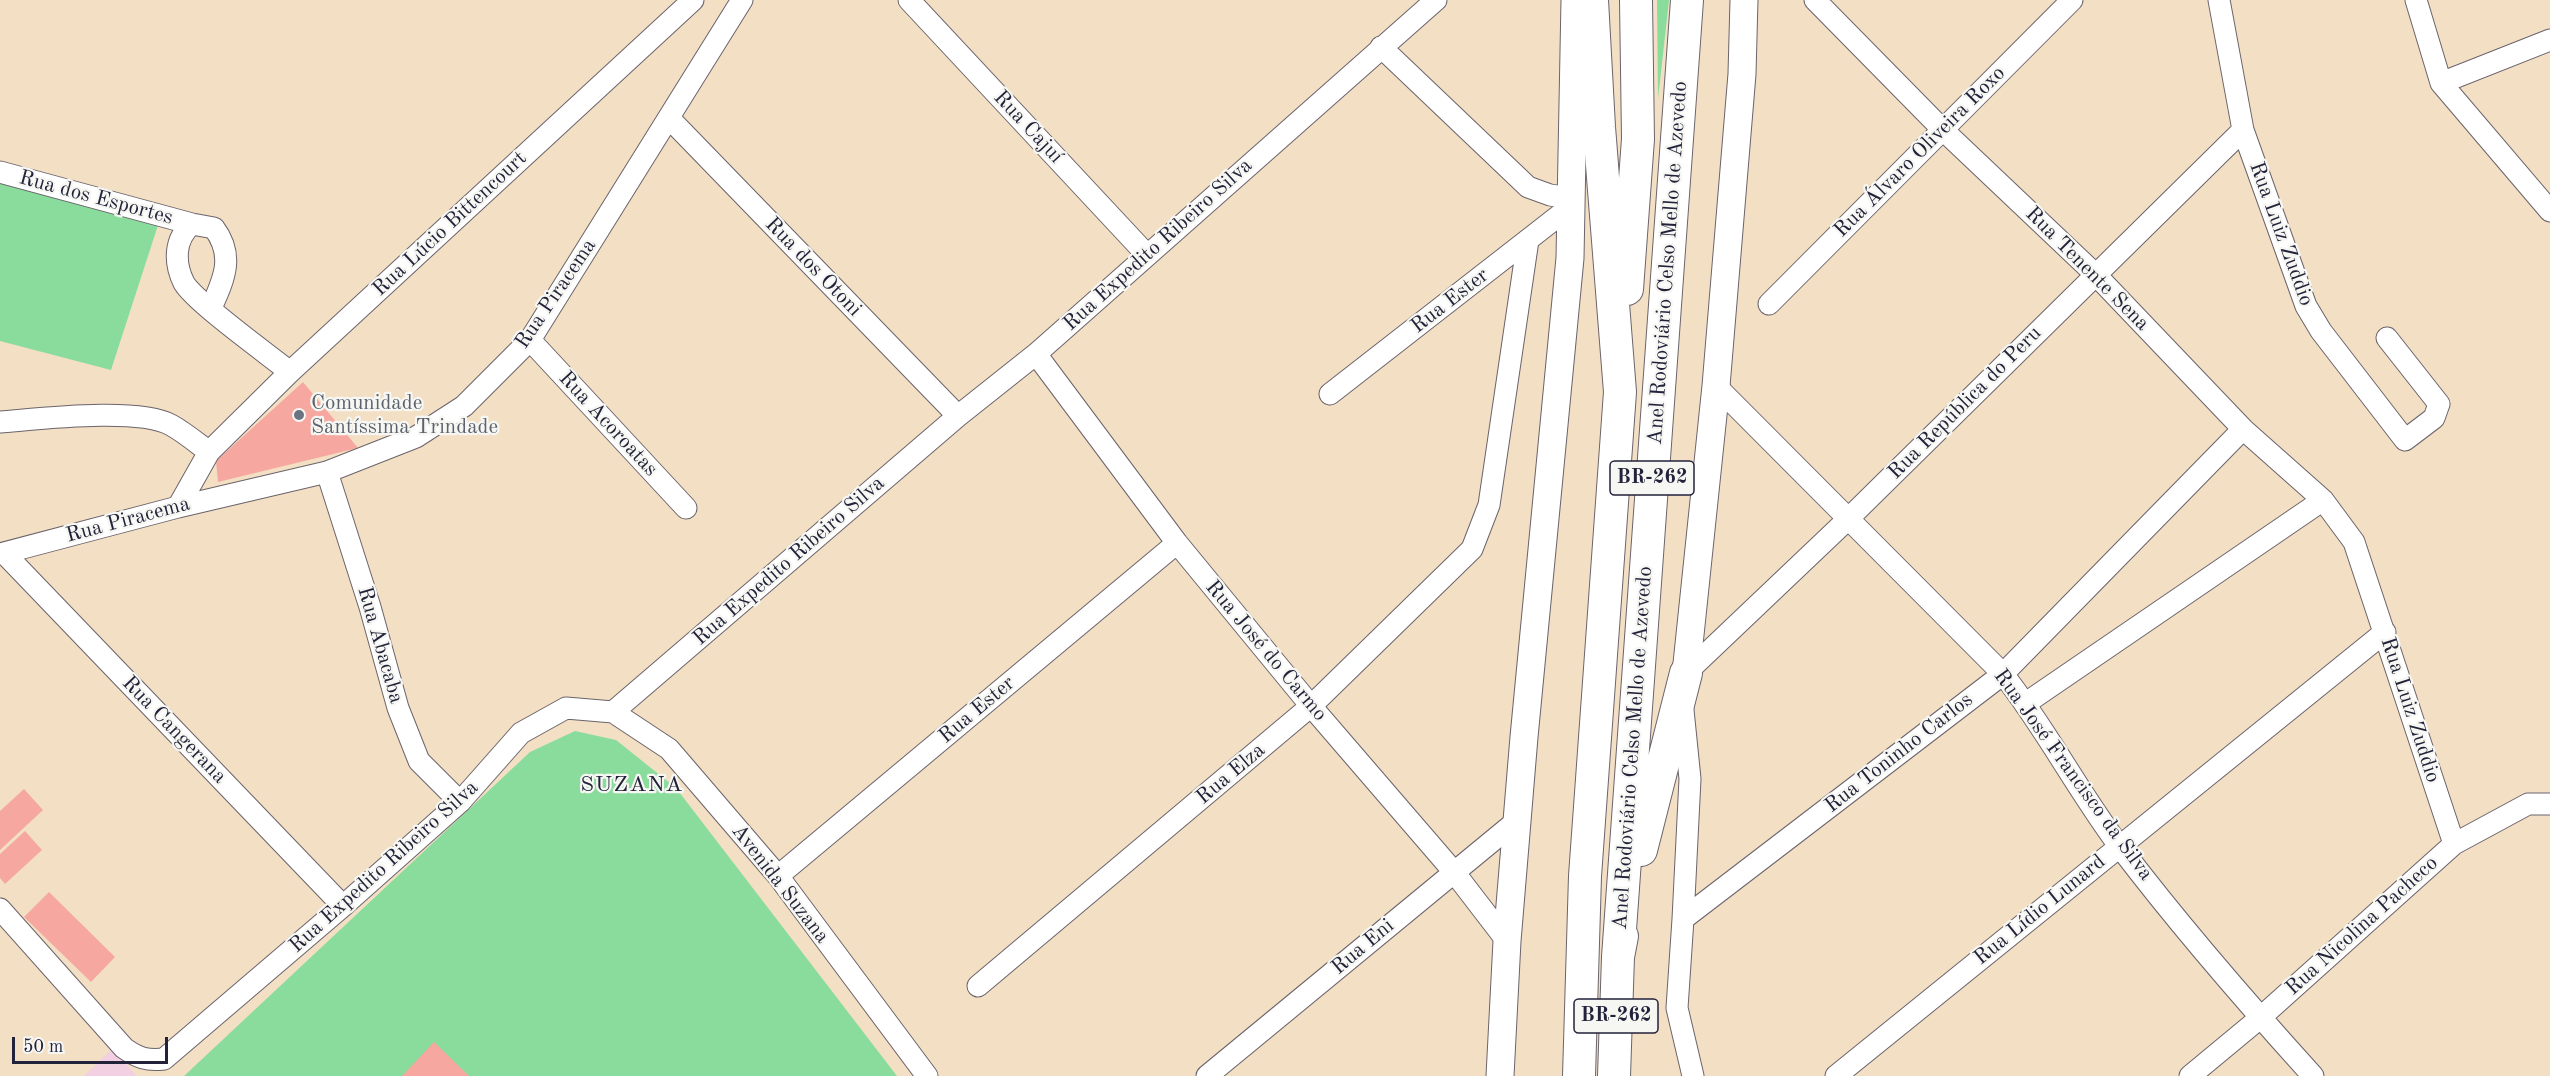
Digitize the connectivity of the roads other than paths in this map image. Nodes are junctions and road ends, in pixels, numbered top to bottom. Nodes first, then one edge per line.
1 (693, 0) edge
2 (742, 0) edge
3 (909, 0) edge
4 (1436, 0) edge
5 (1575, 0) edge
6 (1592, 0) edge
7 (1636, 0) edge
8 (1687, 0) edge
9 (1744, 0) edge
10 (1815, 0) edge
11 (2072, 0) edge
12 (2219, 0) edge
13 (2416, 0) edge
14 (2550, 40) edge
15 (1381, 46) junction
16 (2441, 83) junction
17 (669, 118) junction
18 (1942, 129) junction
19 (2243, 130) junction
20 (0, 172) edge
21 (1570, 203) junction
22 (2550, 211) edge
23 (192, 224) junction
24 (1528, 240) junction
25 (1147, 255) junction
26 (2095, 274) junction
27 (1769, 304) dead end
28 (211, 308) junction
29 (2387, 338) dead end
30 (530, 340) junction
31 (1036, 354) junction
32 (290, 372) junction
33 (1716, 386) junction
34 (1620, 392) junction
35 (1330, 394) dead end
36 (958, 416) junction
37 (0, 422) edge
38 (2243, 429) junction
39 (209, 452) junction
40 (327, 472) junction
41 (2323, 500) junction
42 (178, 507) junction
43 (686, 508) dead end
44 (1848, 519) junction
45 (2354, 542) joint
46 (1177, 543) junction
47 (2, 554) edge
48 (2385, 632) junction
49 (2003, 674) junction
50 (1683, 682) junction
51 (2026, 703) junction
52 (1311, 706) junction
53 (613, 712) junction
54 (460, 802) junction
55 (2550, 804) edge
56 (1519, 819) junction
57 (2454, 844) junction
58 (2119, 845) junction
59 (1454, 872) junction
60 (778, 876) junction
61 (343, 906) junction
62 (0, 909) edge
63 (1689, 915) junction
64 (1507, 941) junction
65 (1618, 957) junction
66 (978, 986) dead end
67 (2260, 1018) junction
68 (927, 1076) edge
69 (1207, 1076) edge
70 (1500, 1076) edge
71 (1579, 1076) edge
72 (1614, 1076) edge
73 (1693, 1076) edge
74 (1836, 1076) edge
75 (2190, 1076) edge
76 (2313, 1076) edge

1 - 32 street, Rua Lúcio Bittencourt
2 - 17 street, Rua Piracema
3 - 25 street, Rua Cajuí
4 - 15 street, Rua Expedito Ribeiro Silva
5 - 21 main road
6 - 34 highway
7 - 34 highway, Anel Rodoviário Celso Mello de Azevedo / BR-262
8 - 65 highway, Anel Rodoviário Celso Mello de Azevedo / BR-262
9 - 33 main road, BR-262
10 - 18 street, Rua Tenente Sena
11 - 18 street, Rua Álvaro Oliveira Roxo
12 - 19 street, Rua Luiz Zuddio
13 - 16 street
14 - 16 street
15 - 21 street
15 - 25 street, Rua Expedito Ribeiro Silva
16 - 22 street
17 - 30 street, Rua Piracema
17 - 36 street, Rua dos Otoni
18 - 26 street, Rua Tenente Sena
18 - 27 street, Rua Álvaro Oliveira Roxo
19 - 26 street, Rua República do Peru
19 - 29 street, Rua Luiz Zuddio
20 - 23 street, Rua dos Esportes
21 - 24 street, Rua Ester
21 - 56 main road
23 - 28 street, Rua dos Esportes
23 - 28 street, Rua dos Esportes
24 - 35 street, Rua Ester
24 - 52 street, Rua Elza
25 - 31 street, Rua Expedito Ribeiro Silva
26 - 38 street, Rua Tenente Sena
26 - 44 street, Rua República do Peru
28 - 32 street, Rua dos Esportes
30 - 40 street, Rua Piracema
30 - 43 street, Rua Acoroatas
31 - 36 street, Rua Expedito Ribeiro Silva
31 - 46 street, Rua José do Carmo
32 - 39 street, Rua Lúcio Bittencourt
33 - 44 street, Rua José Francisco da Silva
33 - 50 main road, BR-262
34 - 71 highway, BR-262
36 - 53 street, Rua Expedito Ribeiro Silva
37 - 39 street
38 - 41 street, Rua Tenente Sena
38 - 49 street, Rua Toninho Carlos
39 - 42 street, Rua Lúcio Bittencourt
40 - 42 street, Rua Piracema
40 - 54 street, Rua Abacaba
41 - 45 street, Rua Tenente Sena
41 - 51 street
42 - 47 street, Rua Piracema
44 - 49 street, Rua José Francisco da Silva
44 - 50 street, Rua República do Peru
45 - 48 street, Rua Luiz Zuddio
46 - 52 street, Rua José do Carmo
46 - 60 street, Rua Ester
47 - 61 street, Rua Cangerana
48 - 57 street, Rua Luiz Zuddio
48 - 58 street, Rua Lídio Lunard
49 - 51 street, Rua José Francisco da Silva
49 - 63 street, Rua Toninho Carlos
50 - 63 street
50 - 65 highway
51 - 58 street, Rua José Francisco da Silva
52 - 59 street, Rua José do Carmo
52 - 66 street, Rua Elza
53 - 54 street, Rua Expedito Ribeiro Silva
53 - 60 street, Avenida Suzana
54 - 61 street, Rua Expedito Ribeiro Silva
55 - 57 street, Rua Nicolina Pacheco
56 - 59 street, Rua Eni
56 - 64 main road
57 - 67 street, Rua Nicolina Pacheco
58 - 67 street, Rua José Francisco da Silva
58 - 74 street, Rua Lídio Lunard
59 - 64 street, Rua José do Carmo
59 - 69 street, Rua Eni
60 - 68 street, Avenida Suzana
61 - 62 street, Rua Expedito Ribeiro Silva
63 - 73 street
64 - 70 main road
65 - 72 highway, BR-262
67 - 75 street, Rua Nicolina Pacheco
67 - 76 street, Rua José Francisco da Silva

